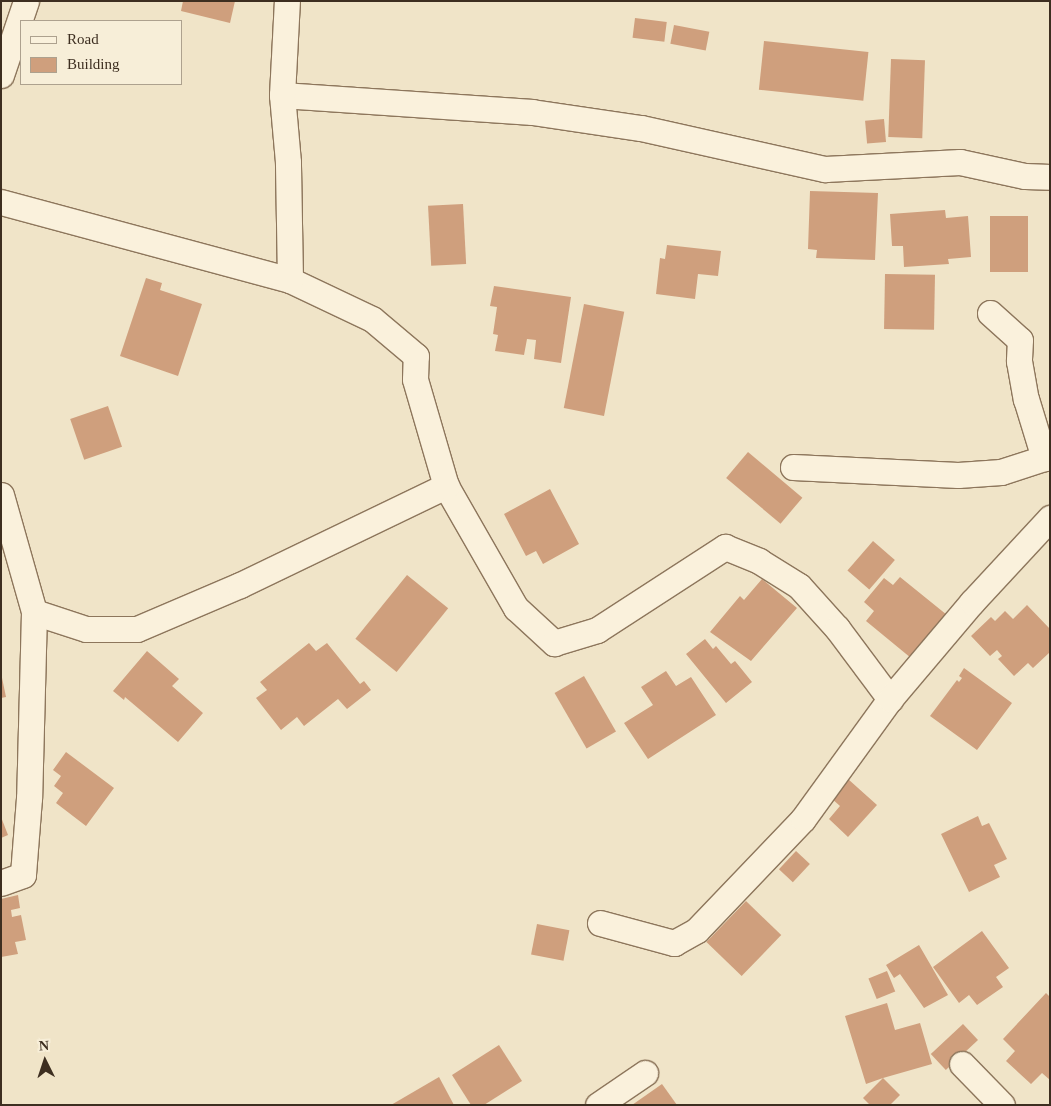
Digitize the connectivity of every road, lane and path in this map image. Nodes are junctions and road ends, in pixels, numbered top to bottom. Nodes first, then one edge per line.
1 (26, 1) edge
2 (287, 1) edge
3 (1, 74) edge
4 (282, 95) junction
5 (1050, 177) edge
6 (1, 202) edge
7 (290, 280) junction
8 (990, 313) dead end
9 (1047, 458) edge
10 (793, 467) dead end
11 (446, 486) junction
12 (1, 495) edge
13 (1050, 518) edge
14 (34, 612) junction
15 (890, 698) junction
16 (1, 883) edge
17 (600, 924) dead end
18 (962, 1064) dead end
19 (645, 1073) dead end
20 (598, 1105) edge
21 (1002, 1105) edge

1 - 3 street
2 - 4 street
4 - 5 street
4 - 7 street
6 - 7 street
7 - 11 street
8 - 9 street
9 - 10 street
11 - 14 street
11 - 15 street
12 - 14 street
13 - 15 street
14 - 16 street
15 - 17 street
18 - 21 street
19 - 20 street

